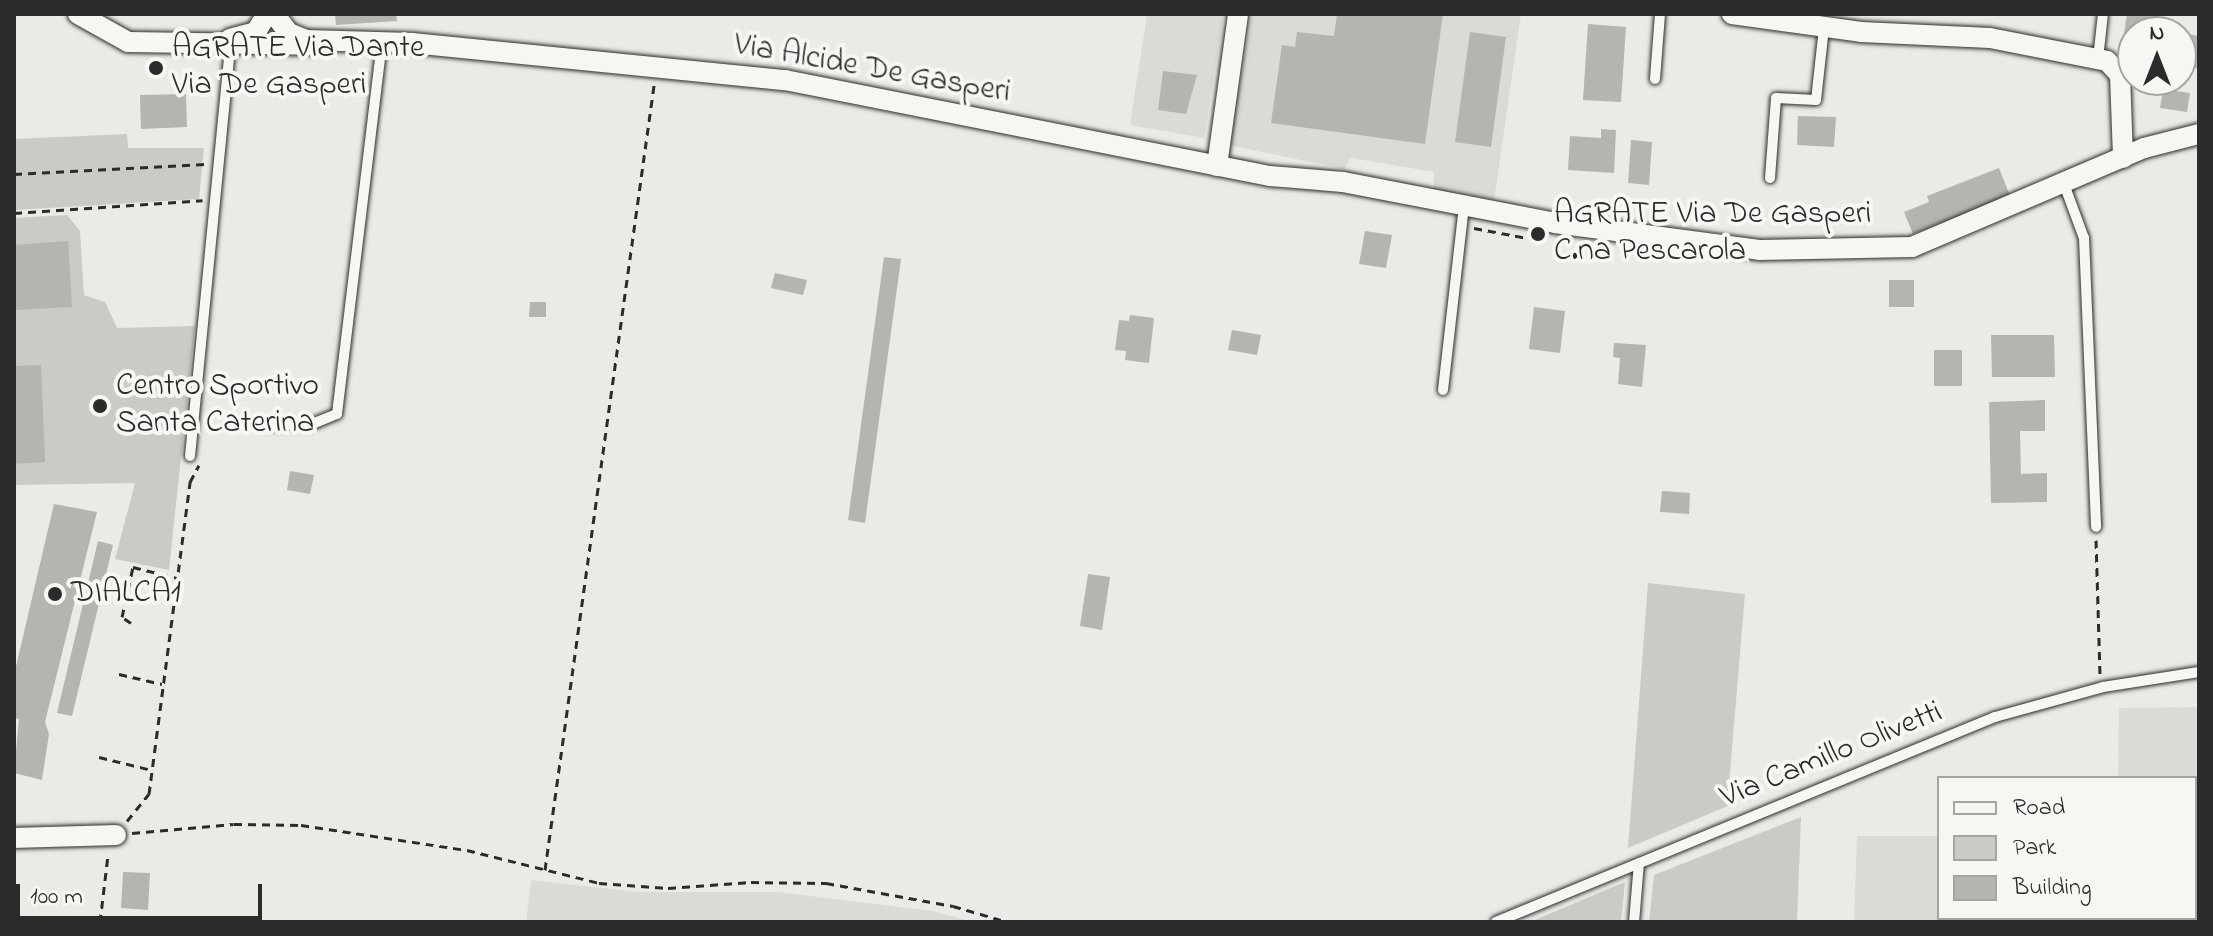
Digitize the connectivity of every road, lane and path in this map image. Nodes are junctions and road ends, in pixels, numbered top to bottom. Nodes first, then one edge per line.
1 (78, 14) edge
2 (267, 14) edge
3 (274, 14) edge
4 (1238, 14) edge
5 (1660, 14) edge
6 (1732, 14) edge
7 (2103, 14) edge
8 (1824, 27) junction
9 (382, 42) junction
10 (170, 43) junction
11 (327, 43) junction
12 (230, 46) junction
13 (2098, 59) junction
14 (1655, 79) dead end
15 (655, 81) dead end
16 (2199, 134) edge
17 (2123, 158) junction
18 (218, 165) junction
19 (1217, 166) junction
20 (14, 174) edge
21 (1770, 178) dead end
22 (2064, 184) junction
23 (214, 198) junction
24 (1464, 207) junction
25 (14, 213) edge
26 (1443, 390) dead end
27 (271, 425) dead end
28 (196, 454) joint
29 (2096, 527) joint
30 (177, 578) junction
31 (131, 623) dead end
32 (2199, 672) edge
33 (119, 674) dead end
34 (163, 684) junction
35 (2103, 687) junction
36 (99, 757) dead end
37 (152, 770) junction
38 (116, 835) junction
39 (14, 838) edge
40 (1639, 863) junction
41 (545, 870) junction
42 (100, 922) edge
43 (1008, 922) edge
44 (1496, 922) edge
45 (1634, 922) edge

1 - 10 street
2 - 10 street
3 - 11 street, Via Alcide De Gasperi
4 - 19 street
5 - 14 lane
6 - 8 street
7 - 13 lane
8 - 13 street
8 - 21 lane
9 - 11 street, Via Alcide De Gasperi
9 - 19 street, Via Alcide De Gasperi
9 - 27 lane
10 - 12 street
11 - 12 street
12 - 18 lane
13 - 17 street
15 - 41 path
16 - 17 street, Via Alcide De Gasperi
17 - 22 street, Via Alcide De Gasperi
18 - 20 path
18 - 23 lane
19 - 24 street, Via Alcide De Gasperi
22 - 24 street, Via Alcide De Gasperi
22 - 29 lane
23 - 25 path
23 - 28 lane
24 - 26 lane
28 - 30 path
29 - 35 path
30 - 31 path
30 - 34 path
32 - 35 lane, Via Camillo Olivetti
33 - 34 path
34 - 37 path
35 - 40 lane, Via Camillo Olivetti
36 - 37 path
37 - 38 path
38 - 39 street
38 - 41 path
38 - 42 path
40 - 44 lane, Via Camillo Olivetti
40 - 45 lane
41 - 43 path

